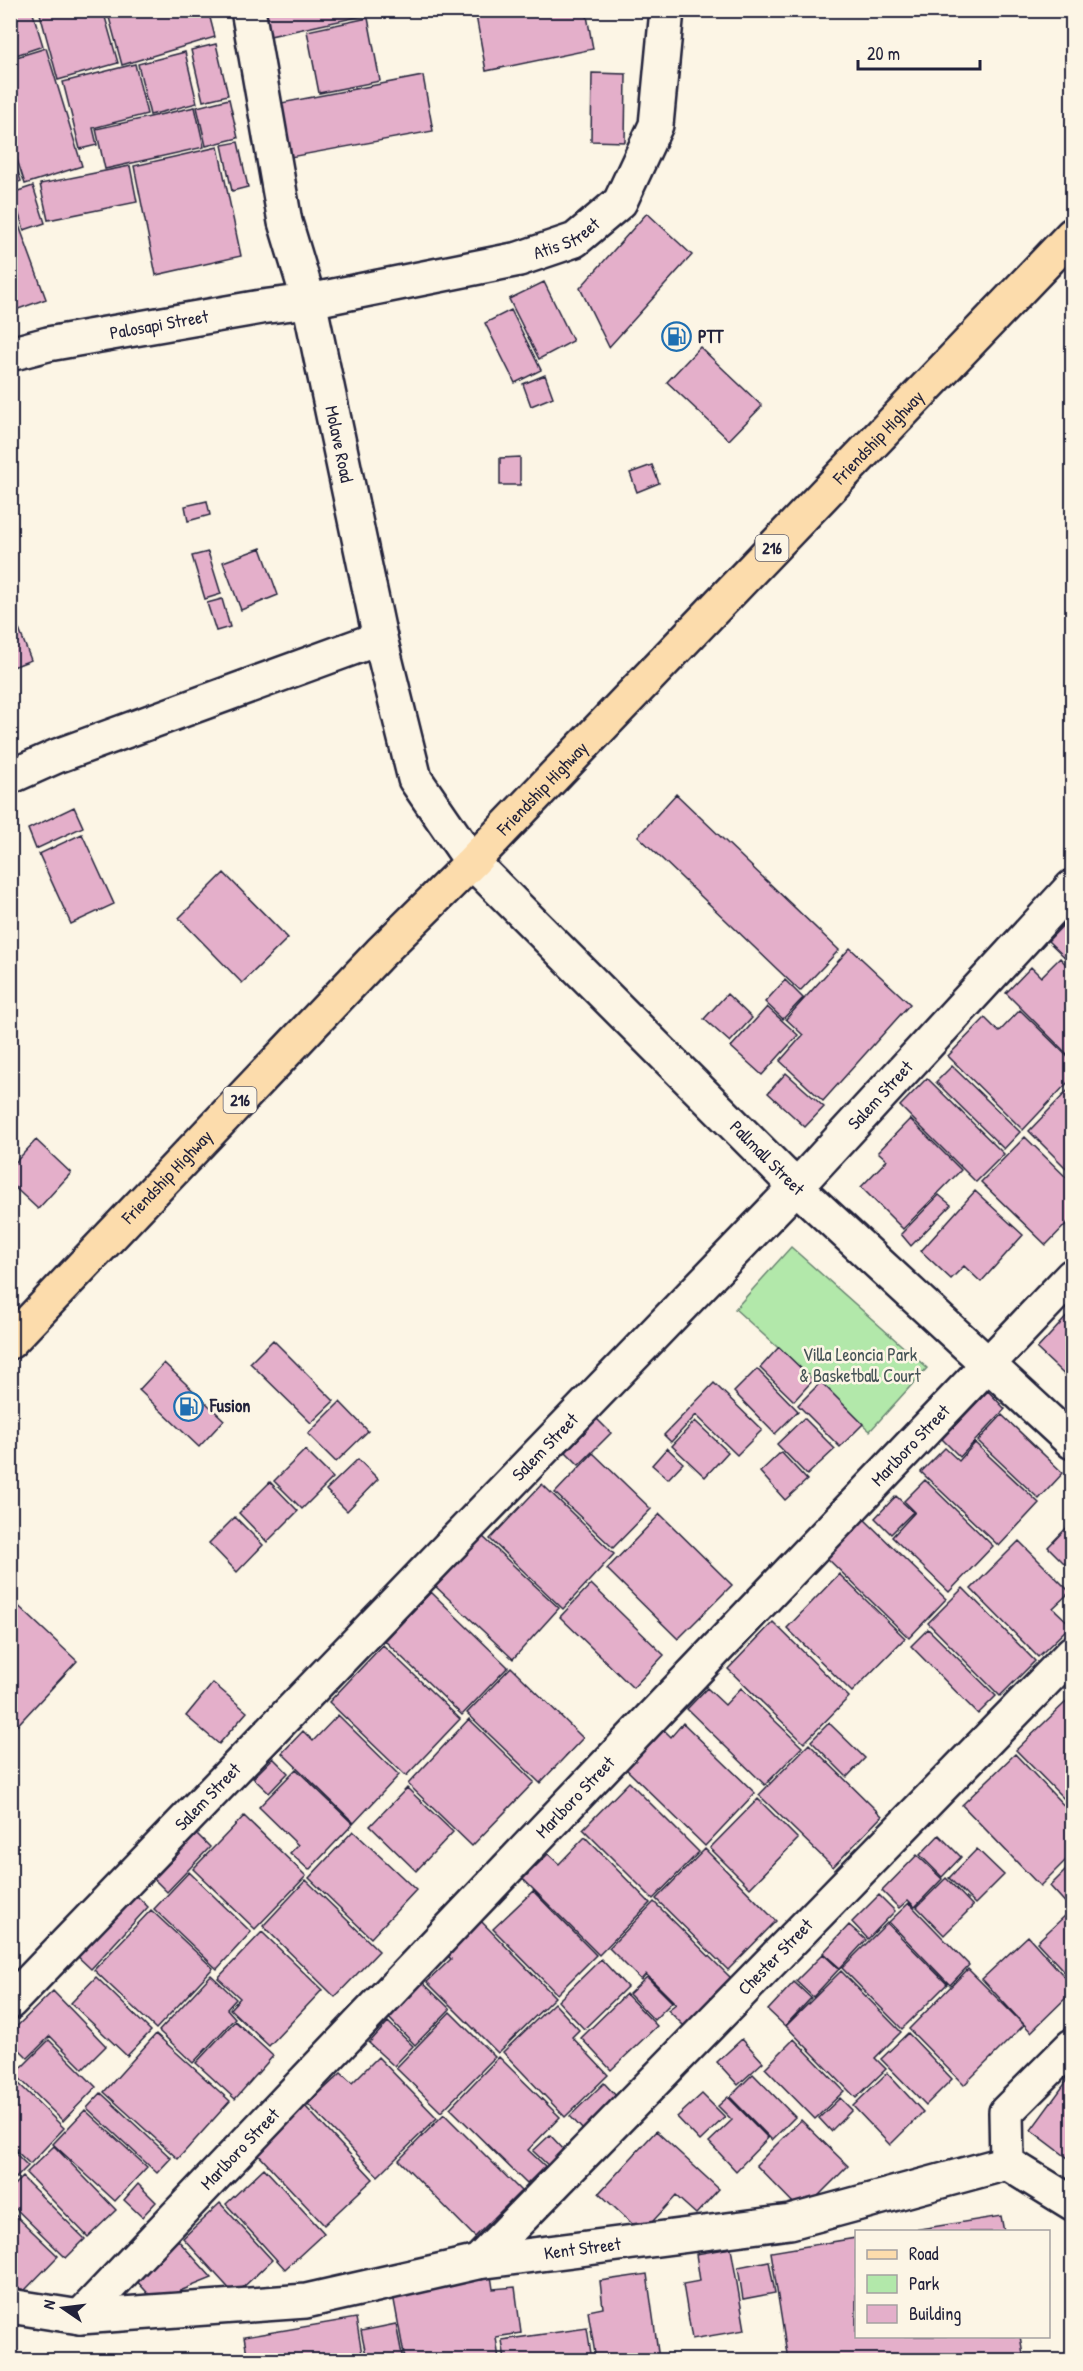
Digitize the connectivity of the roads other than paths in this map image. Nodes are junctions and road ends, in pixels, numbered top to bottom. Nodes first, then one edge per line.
1 (248, 10) edge
2 (667, 10) edge
3 (1072, 235) edge
4 (309, 301) junction
5 (10, 354) edge
6 (380, 638) junction
7 (10, 777) edge
8 (472, 862) junction
9 (1072, 887) edge
10 (796, 1187) junction
11 (1072, 1276) edge
12 (10, 1342) edge
13 (989, 1366) junction
14 (1072, 1442) edge
15 (1072, 1653) edge
16 (10, 2002) edge
17 (1072, 2046) edge
18 (1007, 2163) junction
19 (1072, 2203) edge
20 (478, 2262) junction
21 (10, 2306) edge
22 (80, 2317) junction

1 - 4 street, Molave Road
2 - 4 street, Atis Street
3 - 8 main road, Friendship Highway / 216
4 - 5 street, Palosapi Street
4 - 6 street, Molave Road
6 - 7 street
6 - 8 street, Molave Road
8 - 10 street, Pallmall Street
8 - 12 main road, Friendship Highway / 216
9 - 10 street, Salem Street
10 - 13 street, Pallmall Street
10 - 16 street, Salem Street
11 - 13 street, Marlboro Street
13 - 14 street, Pallmall Street
13 - 22 street, Marlboro Street
15 - 20 street, Chester Street
17 - 18 street
18 - 19 street
18 - 20 street, Kent Street
20 - 22 street, Kent Street
21 - 22 street, Kent Street

